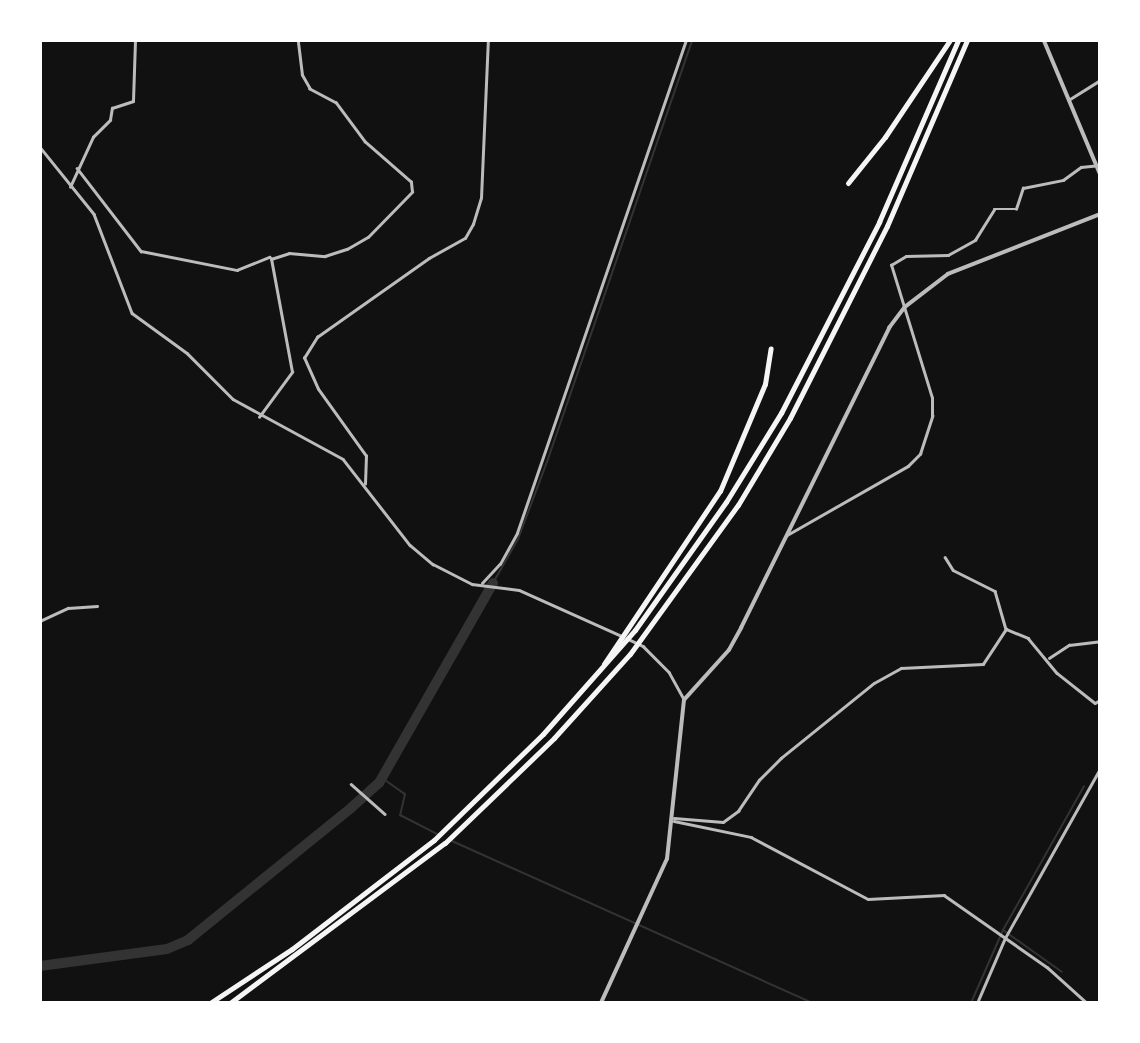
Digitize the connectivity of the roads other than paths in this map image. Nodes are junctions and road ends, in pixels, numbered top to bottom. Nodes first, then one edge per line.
1 (135, 40) edge
2 (298, 40) edge
3 (488, 40) edge
4 (686, 40) edge
5 (950, 40) edge
6 (958, 40) edge
7 (967, 40) edge
8 (1044, 40) edge
9 (1100, 80) edge
10 (1070, 99) junction
11 (40, 147) edge
12 (1098, 166) edge
13 (77, 168) junction
14 (1100, 173) edge
15 (848, 183) dead end
16 (70, 187) junction
17 (1100, 214) edge
18 (269, 257) dead end
19 (905, 307) junction
20 (771, 348) dead end
21 (259, 417) junction
22 (365, 484) junction
23 (787, 535) junction
24 (946, 557) dead end
25 (484, 583) junction
26 (97, 606) dead end
27 (40, 621) edge
28 (633, 629) junction
29 (1006, 629) junction
30 (1100, 641) edge
31 (1048, 659) junction
32 (684, 700) junction
33 (1100, 701) edge
34 (1100, 769) edge
35 (352, 784) dead end
36 (385, 814) dead end
37 (674, 820) junction
38 (1004, 935) junction
39 (210, 1003) edge
40 (230, 1003) edge
41 (601, 1003) edge
42 (976, 1003) edge
43 (1087, 1003) edge

1 - 13 street
2 - 21 street
3 - 22 street
4 - 25 street
5 - 15 highway
6 - 28 highway
7 - 40 highway
8 - 10 street
9 - 10 street
10 - 12 street
11 - 16 street
12 - 14 street
12 - 19 street
13 - 16 street
13 - 18 street
16 - 21 street
17 - 19 street
19 - 23 street
19 - 23 street
20 - 28 highway
21 - 22 street
22 - 25 street
23 - 32 street
24 - 29 street
25 - 32 street
26 - 27 street
28 - 39 highway
29 - 31 street
29 - 37 street
30 - 31 street
31 - 33 street
32 - 37 street
34 - 38 street
35 - 36 street
37 - 38 street
37 - 41 street
38 - 42 street
38 - 43 street

